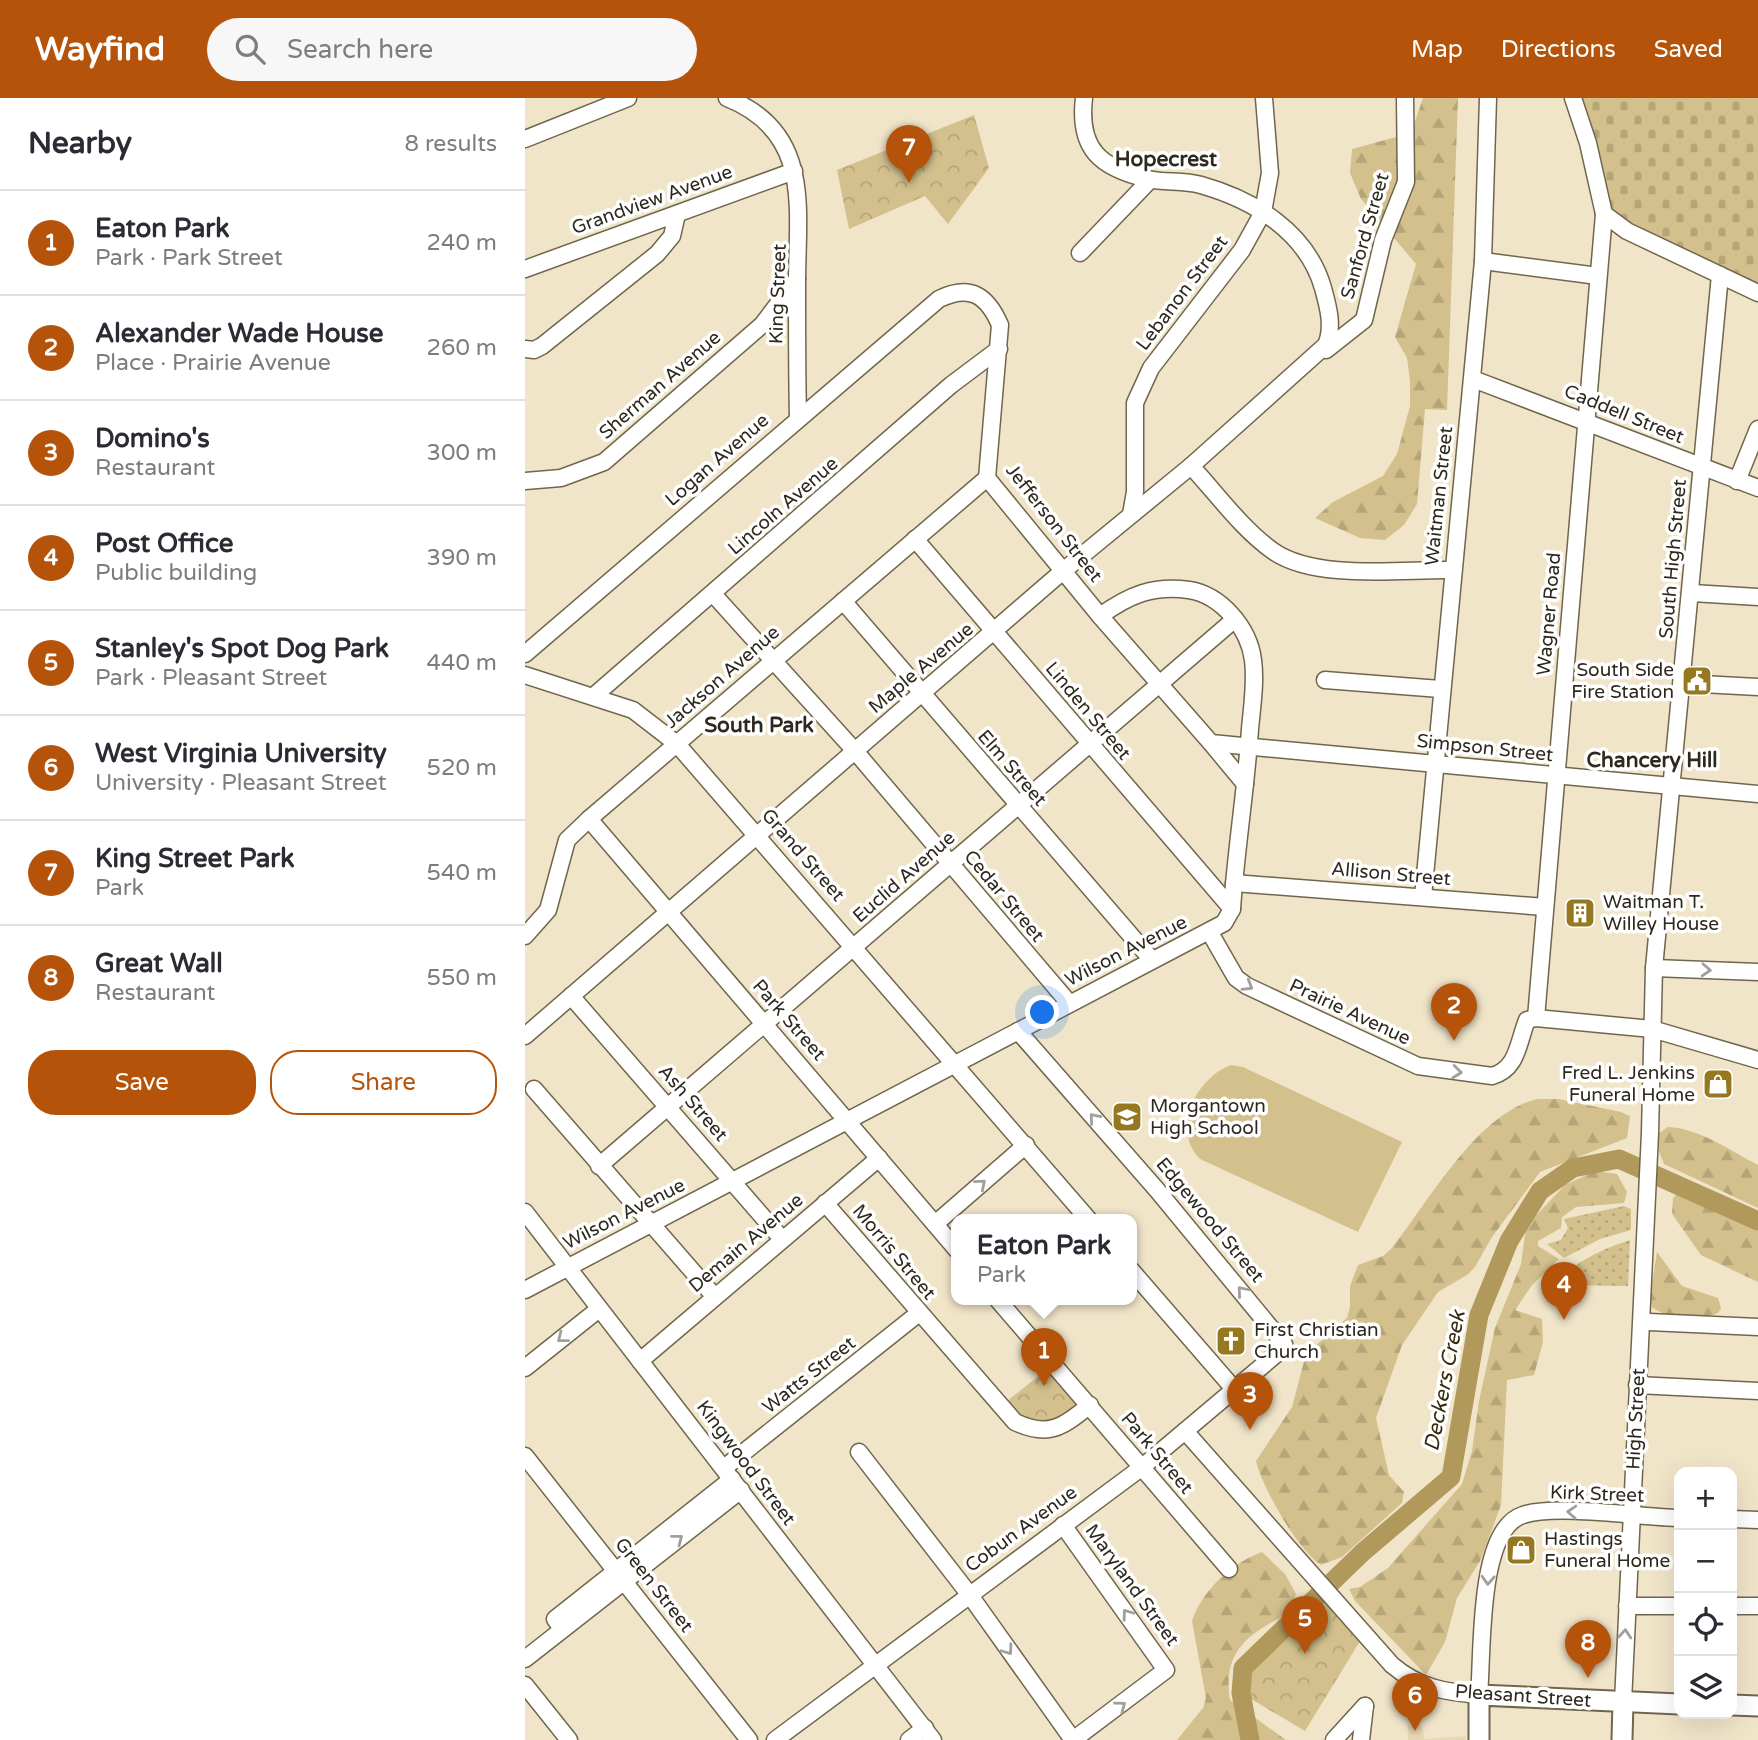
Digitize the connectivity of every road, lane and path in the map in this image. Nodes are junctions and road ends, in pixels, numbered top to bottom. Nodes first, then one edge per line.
1 (628, 98) edge
2 (727, 98) edge
3 (1084, 98) edge
4 (1264, 98) edge
5 (1405, 98) edge
6 (1487, 98) edge
7 (1573, 98) edge
8 (525, 139) edge
9 (794, 171) junction
10 (1150, 180) junction
11 (1263, 212) junction
12 (677, 214) junction
13 (1604, 214) junction
14 (1080, 254) dead end
15 (1483, 261) junction
16 (525, 268) edge
17 (1720, 275) junction
18 (1598, 276) junction
19 (797, 279) junction
20 (1758, 293) edge
21 (939, 299) joint
22 (999, 348) junction
23 (525, 349) edge
24 (1313, 360) junction
25 (1473, 379) junction
26 (798, 418) junction
27 (1588, 421) junction
28 (1758, 429) edge
29 (1191, 466) junction
30 (1702, 468) junction
31 (987, 478) junction
32 (525, 481) edge
33 (1737, 481) junction
34 (1758, 488) edge
35 (1131, 514) junction
36 (915, 539) junction
37 (1453, 569) junction
38 (1063, 571) junction
39 (1692, 593) junction
40 (714, 595) junction
41 (1758, 597) edge
42 (843, 601) junction
43 (1100, 617) junction
44 (1235, 619) junction
45 (994, 633) junction
46 (525, 654) edge
47 (774, 660) junction
48 (525, 675) edge
49 (1325, 680) dead end
50 (1159, 683) junction
51 (1683, 683) junction
52 (1758, 687) edge
53 (1440, 689) junction
54 (922, 694) junction
55 (595, 695) junction
56 (1211, 743) junction
57 (677, 744) junction
58 (1088, 744) junction
59 (1249, 746) junction
60 (855, 751) junction
61 (1434, 765) junction
62 (1555, 776) junction
63 (1245, 784) junction
64 (1674, 788) junction
65 (1758, 794) edge
66 (1017, 806) junction
67 (589, 819) junction
68 (758, 837) junction
69 (950, 865) junction
70 (1234, 883) junction
71 (1423, 897) junction
72 (1545, 907) junction
73 (1232, 909) junction
74 (669, 911) junction
75 (1209, 931) junction
76 (525, 936) edge
77 (855, 947) junction
78 (1152, 960) junction
79 (1654, 968) junction
80 (1758, 972) edge
81 (571, 996) junction
82 (1069, 1003) junction
83 (1536, 1018) junction
84 (763, 1024) junction
85 (1652, 1029) junction
86 (1018, 1031) junction
87 (525, 1036) edge
88 (1758, 1060) edge
89 (954, 1064) junction
90 (534, 1089) dead end
91 (1650, 1098) joint
92 (668, 1107) junction
93 (848, 1121) junction
94 (1026, 1145) junction
95 (879, 1158) junction
96 (599, 1166) junction
97 (733, 1182) junction
98 (825, 1203) junction
99 (525, 1212) edge
100 (1084, 1214) edge
101 (649, 1224) junction
102 (935, 1224) junction
103 (782, 1239) junction
104 (951, 1243) edge
105 (568, 1267) junction
106 (1137, 1276) edge
107 (525, 1290) edge
108 (715, 1297) junction
109 (1002, 1305) edge
110 (600, 1309) junction
111 (919, 1313) junction
112 (1649, 1322) dead end
113 (1758, 1327) edge
114 (1284, 1344) joint
115 (640, 1361) junction
116 (525, 1368) edge
117 (1637, 1385) junction
118 (1234, 1389) junction
119 (1758, 1391) edge
120 (1090, 1405) junction
121 (1185, 1431) junction
122 (859, 1452) dead end
123 (525, 1455) edge
124 (1141, 1468) junction
125 (732, 1479) junction
126 (1631, 1517) junction
127 (1674, 1518) edge
128 (1737, 1519) edge
129 (1758, 1520) edge
130 (1063, 1525) junction
131 (1229, 1569) dead end
132 (620, 1576) junction
133 (968, 1594) junction
134 (1627, 1606) junction
135 (1674, 1606) edge
136 (1737, 1606) edge
137 (1758, 1606) edge
138 (525, 1659) edge
139 (876, 1663) junction
140 (525, 1685) edge
141 (1479, 1695) junction
142 (1623, 1702) junction
143 (1674, 1704) edge
144 (1737, 1705) edge
145 (1758, 1706) edge
146 (929, 1734) edge
147 (569, 1740) edge
148 (749, 1740) edge
149 (775, 1740) edge
150 (909, 1740) edge
151 (1073, 1740) edge
152 (1334, 1740) edge
153 (1361, 1740) edge
154 (1479, 1740) edge
155 (1622, 1740) edge

1 - 8 street
2 - 9 street, King Street
3 - 10 street
4 - 11 street, Lebanon Street
5 - 24 street, Sanford Street
6 - 15 street, Waitman Street
7 - 13 street, Wagner Road
9 - 12 street, Grandview Avenue
9 - 19 street, King Street
10 - 11 street
10 - 14 street
11 - 24 street, Maple Avenue
11 - 35 street, Lebanon Street
12 - 16 street, Grandview Avenue
12 - 23 street
13 - 17 street
13 - 18 street, Wagner Road
15 - 18 street
15 - 25 street, Waitman Street
17 - 20 street
17 - 30 street, South High Street
18 - 27 street, Wagner Road
19 - 26 street, King Street
19 - 32 street, Sherman Avenue
21 - 22 street, Jefferson Street
21 - 26 street, Logan Avenue
22 - 31 street, Jefferson Street
22 - 40 street, Lincoln Avenue
24 - 29 street, Maple Avenue
25 - 27 street, Caddell Street
25 - 37 street, Waitman Street
26 - 46 street, Logan Avenue
27 - 30 street, Caddell Street
27 - 62 street, Wagner Road
28 - 33 street
29 - 35 street, Maple Avenue
29 - 37 street
30 - 33 street, Caddell Street
30 - 39 street, South High Street
31 - 36 street, Jackson Avenue
31 - 38 street, Jefferson Street
33 - 34 street, Caddell Street
35 - 38 street, Maple Avenue
36 - 42 street, Jackson Avenue
36 - 45 street, Linden Street
37 - 53 street, Waitman Street
38 - 43 street, Jefferson Street
38 - 45 street, Maple Avenue
39 - 41 street
39 - 51 street, South High Street
40 - 47 street, Cedar Street
40 - 55 street, Lincoln Avenue
42 - 47 street, Jackson Avenue
42 - 54 street, Elm Street
43 - 44 street
43 - 50 street, Jefferson Street
44 - 50 street, Euclid Avenue
44 - 59 street
45 - 54 street, Maple Avenue
45 - 58 street, Linden Street
47 - 57 street, Jackson Avenue
47 - 60 street, Cedar Street
48 - 55 street, Grand Street
49 - 53 street
50 - 56 street, Jefferson Street
50 - 58 street, Euclid Avenue
51 - 52 street
51 - 64 street, South High Street
53 - 61 street, Waitman Street
54 - 60 street, Maple Avenue
54 - 66 street, Elm Street
55 - 57 street, Grand Street
56 - 59 street
56 - 63 street, Jefferson Street
57 - 67 street, Jackson Avenue
57 - 68 street, Grand Street
58 - 66 street, Euclid Avenue
58 - 73 street, Linden Street
59 - 61 street, Simpson Street
59 - 63 street
60 - 68 street, Maple Avenue
60 - 69 street, Cedar Street
61 - 62 street, Simpson Street
61 - 71 street, Waitman Street
62 - 64 street, Simpson Street
62 - 72 street, Wagner Road
63 - 70 street
64 - 65 street, Simpson Street
64 - 79 street, South High Street
66 - 69 street, Euclid Avenue
66 - 78 street, Elm Street
67 - 74 street, Park Street
67 - 76 street, Jackson Avenue
68 - 74 street, Maple Avenue
68 - 77 street, Grand Street
69 - 77 street, Euclid Avenue
69 - 82 street, Cedar Street
70 - 71 street, Allison Street
70 - 73 street
71 - 72 street, Allison Street
72 - 83 street, Wagner Road
73 - 75 street, Wilson Avenue
74 - 81 street, Maple Avenue
74 - 84 street, Park Street
75 - 78 street, Wilson Avenue
75 -> 83 street, Prairie Avenue
77 - 84 street, Euclid Avenue
77 - 89 street, Grand Street
78 - 82 street, Wilson Avenue
79 -> 80 street
79 - 85 street, South High Street
81 - 87 street, Maple Avenue
81 - 92 street, Ash Street
82 - 86 street, Wilson Avenue
83 - 85 street
84 - 92 street, Euclid Avenue
84 - 93 street, Park Street
85 - 88 street
85 - 91 street, South High Street
86 - 89 street, Wilson Avenue
114 -> 86 street, Edgewood Street
89 - 93 street, Wilson Avenue
89 - 94 street, Grand Street
90 - 96 street
91 - 117 street, High Street
92 - 96 street, Euclid Avenue
92 - 97 street, Ash Street
93 - 95 street, Park Street
93 - 97 street, Wilson Avenue
94 - 100 street, Grand Street
102 -> 94 street
95 - 98 street, Demain Avenue
95 - 102 street, Park Street
96 - 101 street
97 - 101 street, Wilson Avenue
97 - 103 street, Ash Street
98 - 103 street, Demain Avenue
98 - 111 street, Morris Street
99 - 105 street, Kingwood Street
101 - 105 street, Wilson Avenue
101 - 108 street
102 - 104 street, Park Street
103 - 108 street, Demain Avenue
105 - 107 street, Wilson Avenue
105 - 110 street, Kingwood Street
106 - 118 street
108 - 115 street, Demain Avenue
109 - 120 street, Park Street
110 - 115 street, Kingwood Street
110 -> 116 street
111 - 120 street, Morris Street
111 - 125 street, Watts Street
112 - 113 street
114 - 118 street, Cobun Avenue
115 - 125 street, Kingwood Street
117 - 119 street
117 - 126 street, High Street
118 - 121 street, Cobun Avenue
120 - 124 street, Park Street
121 - 124 street, Cobun Avenue
121 - 141 street, Pleasant Street
122 - 133 street
123 - 132 street, Green Street
124 - 130 street, Cobun Avenue
124 - 131 street, Park Street
125 - 132 street, Watts Street
125 - 139 street, Kingwood Street
126 - 127 street, Kirk Street
126 - 134 street, High Street
126 -> 141 street, Kirk Street
128 - 129 street
130 - 133 street, Cobun Avenue
151 -> 130 street, Maryland Street
132 - 138 street, Watts Street
132 - 148 street, Green Street
133 - 139 street, Cobun Avenue
133 -> 151 street
134 - 135 street
142 -> 134 street, High Street
136 - 137 street
139 - 146 street, Kingwood Street
139 - 149 street, Cobun Avenue
140 - 147 street
141 - 142 main road, Pleasant Street
141 - 154 main road
142 - 143 main road, Pleasant Street
142 - 155 main road, High Street
144 - 145 main road
146 - 150 street
152 - 153 street

